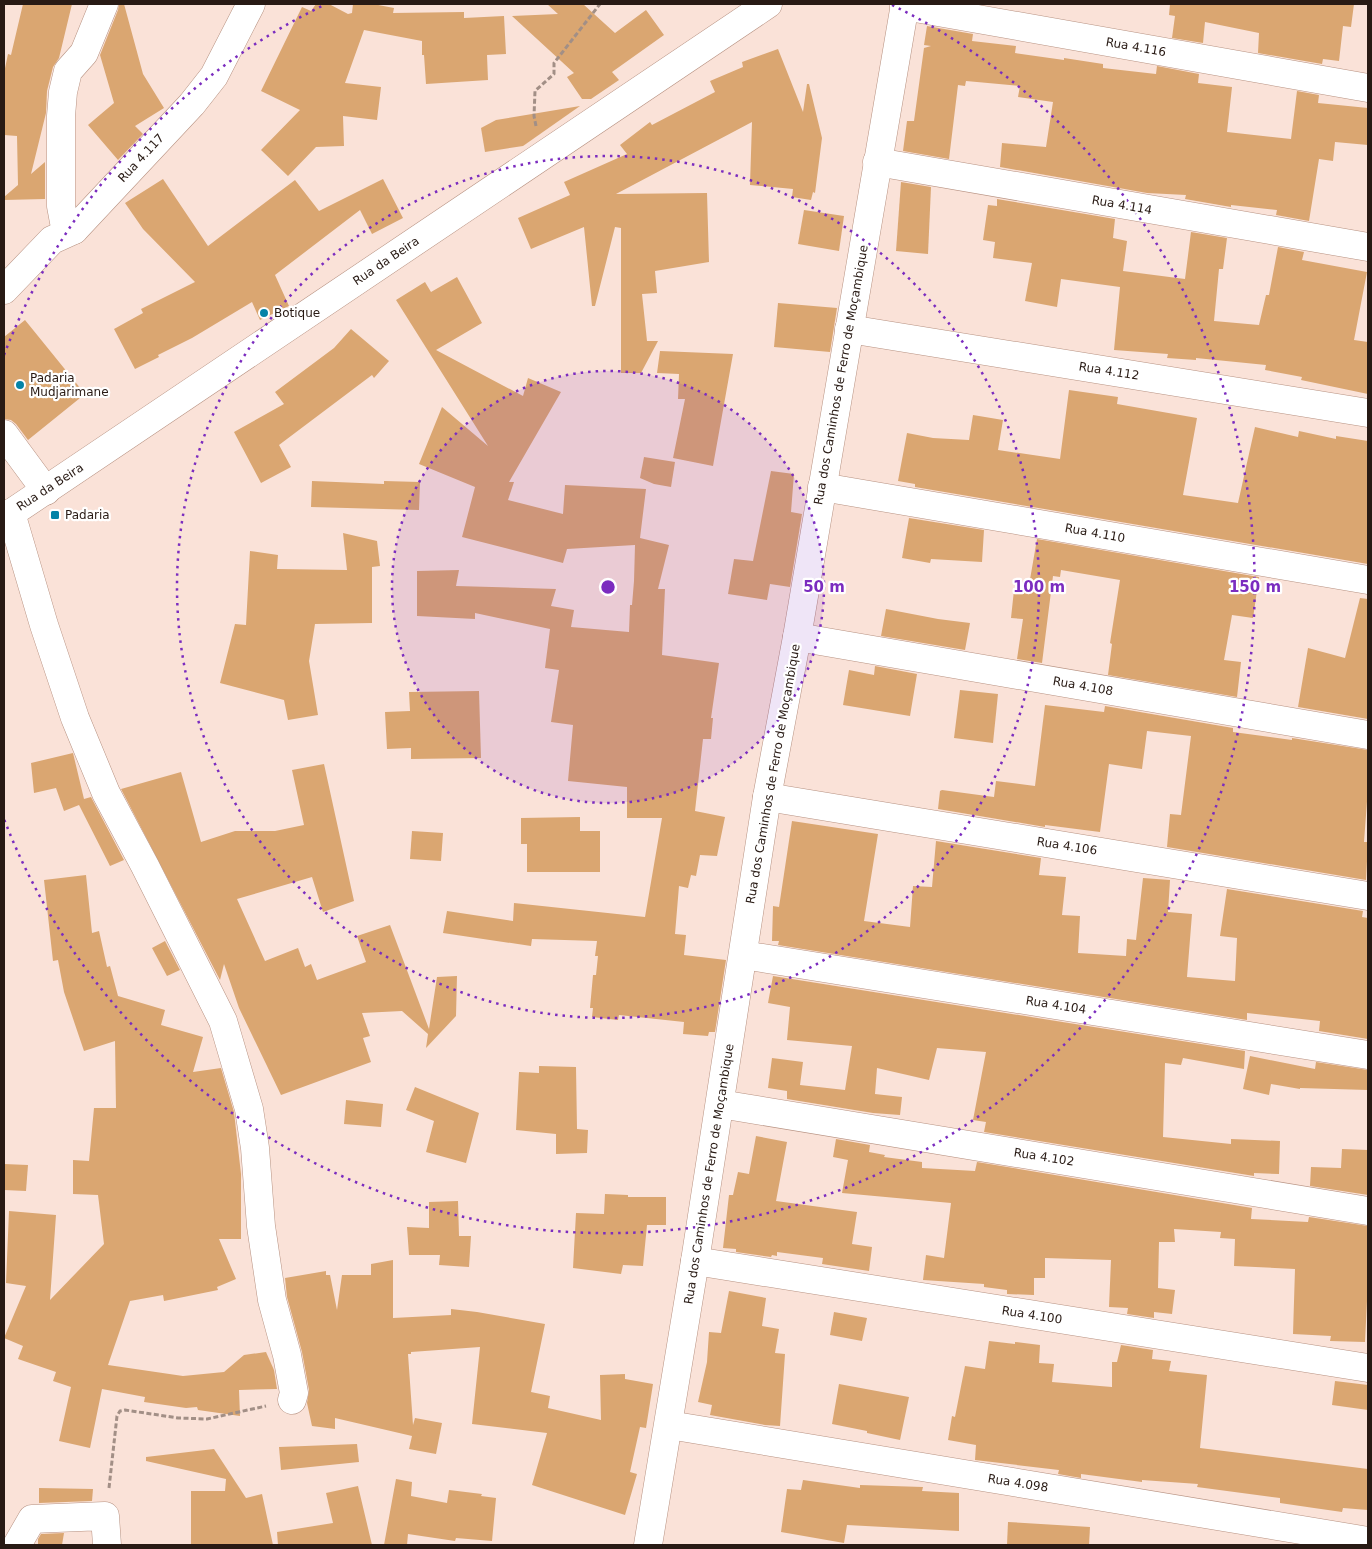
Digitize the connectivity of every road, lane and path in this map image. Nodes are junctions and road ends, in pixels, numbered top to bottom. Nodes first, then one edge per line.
1 (104, 4) edge
2 (251, 4) edge
3 (600, 4) edge
4 (768, 4) edge
5 (904, 5) edge
6 (1368, 88) edge
7 (534, 161) junction
8 (876, 162) junction
9 (74, 230) junction
10 (1368, 247) edge
11 (4, 290) edge
12 (849, 329) junction
13 (1368, 413) edge
14 (4, 434) edge
15 (822, 487) junction
16 (46, 490) junction
17 (7, 515) edge
18 (1368, 580) edge
19 (797, 637) junction
20 (1368, 735) edge
21 (767, 797) junction
22 (1368, 896) edge
23 (743, 955) junction
24 (1368, 1055) edge
25 (720, 1104) junction
26 (1368, 1210) edge
27 (695, 1261) junction
28 (1368, 1368) edge
29 (292, 1400) joint
30 (668, 1425) junction
31 (106, 1516) junction
32 (1368, 1541) edge
33 (17, 1545) edge
34 (107, 1545) edge
35 (648, 1545) edge

1 - 9 street
2 - 9 street, Rua 4.117
3 - 7 path
4 - 7 street, Rua da Beira
5 - 6 street, Rua 4.116
5 - 8 street, Rua dos Caminhos de Ferro de Moçambique
7 - 16 street, Rua da Beira
8 - 10 street, Rua 4.114
8 - 12 street, Rua dos Caminhos de Ferro de Moçambique
9 - 11 street, Rua 4.117
12 - 13 street, Rua 4.112
12 - 15 street, Rua dos Caminhos de Ferro de Moçambique
14 - 16 street
15 - 18 street, Rua 4.110
15 - 19 street, Rua dos Caminhos de Ferro de Moçambique
16 - 17 street, Rua da Beira
17 - 29 street
19 - 20 street, Rua 4.108
19 - 21 street, Rua dos Caminhos de Ferro de Moçambique
21 - 22 street, Rua 4.106
21 - 23 street, Rua dos Caminhos de Ferro de Moçambique
23 - 24 street, Rua 4.104
23 - 25 street, Rua dos Caminhos de Ferro de Moçambique
25 - 26 street, Rua 4.102
25 - 27 street, Rua dos Caminhos de Ferro de Moçambique
27 - 28 street, Rua 4.100
27 - 30 street, Rua dos Caminhos de Ferro de Moçambique
29 - 31 path
30 - 32 street, Rua 4.098
30 - 35 street, Rua dos Caminhos de Ferro de Moçambique
31 - 33 street
31 - 34 street

